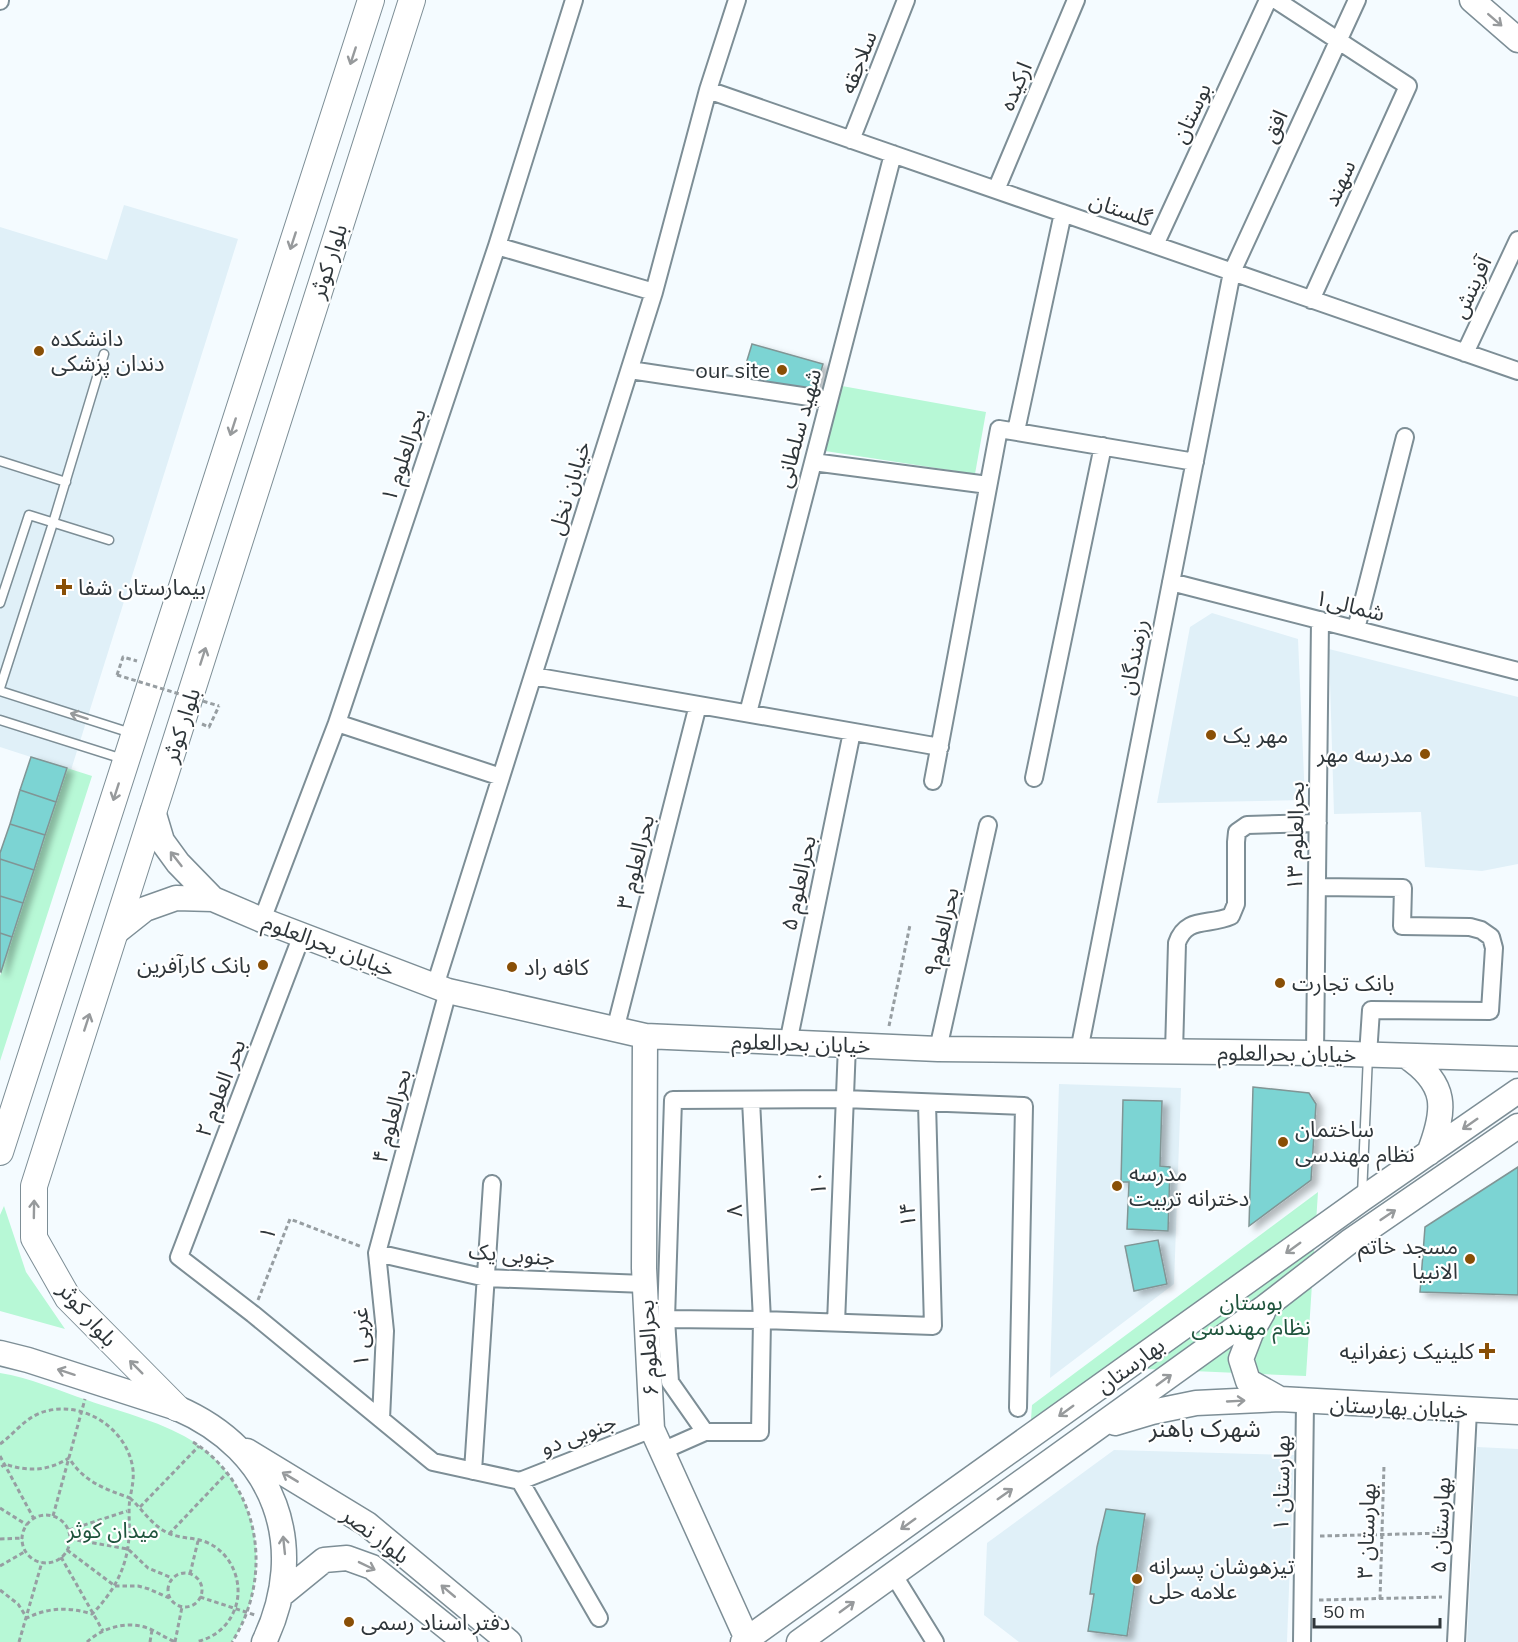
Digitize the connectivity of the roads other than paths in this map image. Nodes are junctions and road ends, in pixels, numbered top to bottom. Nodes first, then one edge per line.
1 (371, 0) edge
2 (412, 0) edge
3 (574, 0) edge
4 (737, 0) edge
5 (906, 0) edge
6 (1076, 0) edge
7 (1268, 0) edge
8 (1276, 0) edge
9 (1357, 0) edge
10 (1472, 0) edge
11 (1518, 40) edge
12 (1338, 41) junction
13 (708, 90) junction
14 (851, 140) junction
15 (893, 154) junction
16 (996, 190) junction
17 (1063, 213) junction
18 (1518, 240) edge
19 (1155, 245) junction
20 (497, 246) junction
21 (1232, 272) junction
22 (654, 292) junction
23 (1311, 300) junction
24 (1465, 353) junction
25 (104, 354) dead end
26 (630, 370) junction
27 (1518, 371) edge
28 (829, 400) junction
29 (1016, 431) junction
30 (1405, 437) dead end
31 (1103, 446) junction
32 (0, 461) edge
33 (813, 462) junction
34 (1195, 462) junction
35 (66, 482) junction
36 (988, 485) junction
37 (53, 523) junction
38 (109, 540) dead end
39 (1171, 582) junction
40 (0, 603) edge
41 (1320, 620) junction
42 (1356, 629) junction
43 (1518, 671) edge
44 (533, 676) junction
45 (0, 690) edge
46 (698, 705) junction
47 (748, 713) junction
48 (0, 720) edge
49 (336, 723) junction
50 (852, 732) junction
51 (134, 734) junction
52 (940, 747) junction
53 (126, 760) junction
54 (501, 777) junction
55 (1034, 778) dead end
56 (933, 781) dead end
57 (153, 811) junction
58 (1318, 823) junction
59 (988, 825) dead end
60 (1317, 887) junction
61 (213, 899) junction
62 (262, 920) junction
63 (116, 932) junction
64 (302, 935) junction
65 (442, 989) junction
66 (615, 1030) junction
67 (645, 1036) junction
68 (788, 1044) junction
69 (847, 1045) junction
70 (938, 1049) junction
71 (1079, 1051) junction
72 (1174, 1052) junction
73 (1315, 1053) junction
74 (1368, 1055) junction
75 (1406, 1056) junction
76 (1518, 1059) edge
77 (1518, 1091) edge
78 (844, 1099) junction
79 (751, 1100) junction
80 (927, 1103) junction
81 (1518, 1126) edge
82 (0, 1152) edge
83 (1429, 1153) junction
84 (492, 1184) dead end
85 (1362, 1199) junction
86 (1330, 1222) junction
87 (1349, 1242) junction
88 (377, 1253) junction
89 (486, 1278) junction
90 (645, 1284) junction
91 (1265, 1307) junction
92 (666, 1319) junction
93 (762, 1320) junction
94 (836, 1323) junction
95 (0, 1353) edge
96 (1280, 1399) junction
97 (1305, 1402) junction
98 (177, 1408) junction
99 (1018, 1408) dead end
100 (1468, 1411) junction
101 (1518, 1412) edge
102 (381, 1419) junction
103 (1097, 1429) junction
104 (705, 1432) junction
105 (657, 1440) junction
106 (239, 1448) junction
107 (473, 1471) junction
108 (520, 1481) junction
109 (892, 1574) junction
110 (281, 1595) junction
111 (599, 1618) dead end
112 (269, 1631) edge
113 (745, 1640) edge
114 (461, 1641) edge
115 (509, 1642) edge
116 (799, 1642) edge
117 (935, 1642) edge
118 (1302, 1642) edge
119 (1456, 1642) edge

1 -> 51 main road, بلوار کوثر
57 -> 2 main road, بلوار کوثر
3 - 20 street, بحرالعلوم ۱
4 - 13 street, خیابان نخل
5 - 14 street, سلاجقه
6 - 16 street, ارکیده
7 - 19 street, بوستان
8 - 12 street
9 - 12 street, افق
10 -> 11 street
12 - 21 street, افق
12 - 23 street, سهند
13 - 14 street, گلستان
13 - 22 street, خیابان نخل
14 - 15 street, گلستان
15 - 16 street, گلستان
15 - 28 street, شهید سلطانی
16 - 17 street, گلستان
17 - 19 street, گلستان
17 - 29 street
18 - 24 street, آفرینش
19 - 21 street, گلستان
20 - 22 street
20 - 49 street, بحرالعلوم ۱
21 - 23 street, گلستان
21 - 34 street, رزمندگان
22 - 26 street, خیابان نخل
23 - 24 street, گلستان
24 - 27 street, گلستان
25 - 35 lane
26 - 28 street
26 - 44 street, خیابان نخل
28 - 33 street, شهید سلطانی
29 - 31 street
29 - 36 street
30 - 42 street
31 - 34 street
31 - 55 street
32 - 35 lane
33 - 36 street
33 - 47 street, شهید سلطانی
34 - 39 street, رزمندگان
35 - 37 lane
36 - 52 street
37 - 38 lane
37 - 40 lane
37 - 45 lane
39 - 41 street, شمالی۱
39 - 71 street, رزمندگان
41 - 42 street, شمالی۱
41 - 58 street, بحرالعلوم ۱۳
42 - 43 street, شمالی۱
44 - 46 street
44 - 54 street, خیابان نخل
51 -> 45 lane
46 - 47 street
46 - 66 street, بحرالعلوم ۳
47 - 50 street
48 - 53 lane
49 - 54 street
49 - 62 street, بحرالعلوم ۱
50 - 52 street
50 - 68 street, بحرالعلوم ۵
51 - 53 main road, بلوار کوثر
52 - 56 street
53 -> 82 main road, بلوار کوثر
54 - 65 street, خیابان نخل
61 -> 57 street
57 - 63 main road, بلوار کوثر
58 - 60 street, بحرالعلوم ۱۳
58 - 72 street
59 - 70 street, بحرالعلوم۹
60 - 73 street, بحرالعلوم ۱۳
60 - 74 street
61 - 62 street, خیابان بحرالعلوم
61 - 63 street, خیابان بحرالعلوم
62 - 64 street, خیابان بحرالعلوم
98 -> 63 main road, بلوار کوثر
64 - 65 street, خیابان بحرالعلوم
64 - 102 street, بحر العلوم ۲
65 - 66 street, خیابان بحرالعلوم
65 - 88 street, بحرالعلوم ۴
66 - 67 street, خیابان بحرالعلوم
67 - 68 street, خیابان بحرالعلوم
67 - 90 street, بحرالعلوم ۶
68 - 69 street, خیابان بحرالعلوم
69 - 70 street, خیابان بحرالعلوم
69 - 78 street, ۱۰
70 - 71 street, خیابان بحرالعلوم
71 - 72 street, خیابان بحرالعلوم
72 - 73 street, خیابان بحرالعلوم
73 - 74 street, خیابان بحرالعلوم
74 - 75 street, خیابان بحرالعلوم
74 - 85 lane
75 - 76 street, خیابان بحرالعلوم
75 - 83 street
77 -> 83 street, بهارستان
78 - 79 street
78 - 80 street
78 - 94 street, ۱۰
79 - 92 street
79 - 93 street, ۸
80 - 94 street, ۱۴
80 - 99 street
87 -> 81 street, بهارستان
83 - 85 street, بهارستان
84 - 89 street
85 - 86 street, بهارستان
86 - 87 street
86 -> 113 street, بهارستان
87 - 91 street, بهارستان
88 - 89 street, جنوبی یک
88 - 102 street, غربی ۱
89 - 90 street, جنوبی یک
89 - 107 street
90 - 105 street, بحرالعلوم ۶
91 - 96 street
103 -> 91 street, بهارستان
92 - 93 street
92 - 104 street
93 - 94 street
93 - 104 street, ۸
98 -> 95 street
96 - 97 street, خیابان بهارستان
103 -> 96 street
97 - 100 street, خیابان بهارستان
97 - 118 street, بهارستان ۱
98 - 106 street
100 - 101 street, خیابان بهارستان
100 - 119 street, بهارستان ۵
102 - 107 street
109 -> 103 street, بهارستان
104 - 105 street, جنوبی دو
105 - 108 street, جنوبی دو
105 - 113 street, بحرالعلوم ۶
110 -> 106 street
115 -> 106 street, بلوار نصر
107 - 108 street
108 - 111 street
116 -> 109 street, بهارستان
109 - 117 street
110 - 112 street
110 -> 114 street, بلوار نصر

